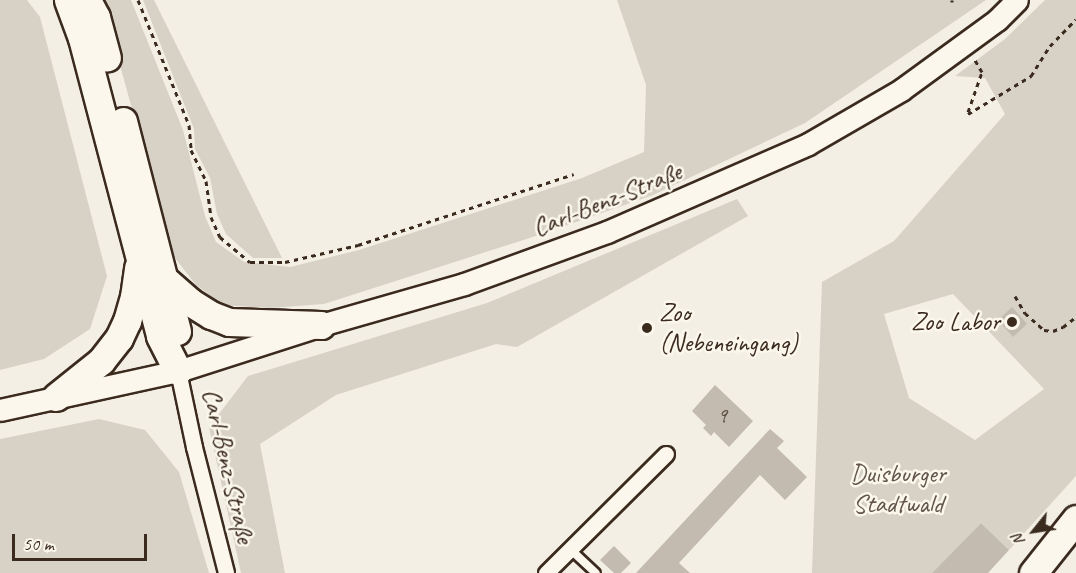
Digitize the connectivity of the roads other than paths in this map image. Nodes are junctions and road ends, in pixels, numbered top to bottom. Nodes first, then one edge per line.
1 (68, 0) edge
2 (87, 0) edge
3 (1017, 0) edge
4 (139, 257) junction
5 (165, 280) junction
6 (321, 325) junction
7 (178, 371) junction
8 (56, 397) junction
9 (0, 410) edge
10 (666, 454) dead end
11 (1076, 519) edge
12 (570, 549) junction
13 (226, 573) edge
14 (546, 573) edge
15 (596, 573) edge
16 (1033, 573) edge

1 - 4 highway
2 - 5 highway
3 - 6 main road, Carl-Benz-Straße
4 - 7 highway
4 - 8 highway
5 - 6 highway
5 - 7 highway
6 - 7 main road, Carl-Benz-Straße
7 - 8 main road, Carl-Benz-Straße
7 - 13 street, Carl-Benz-Straße
8 - 9 main road, Carl-Benz-Straße
10 - 12 street
11 - 16 highway
12 - 14 street
12 - 15 lane

